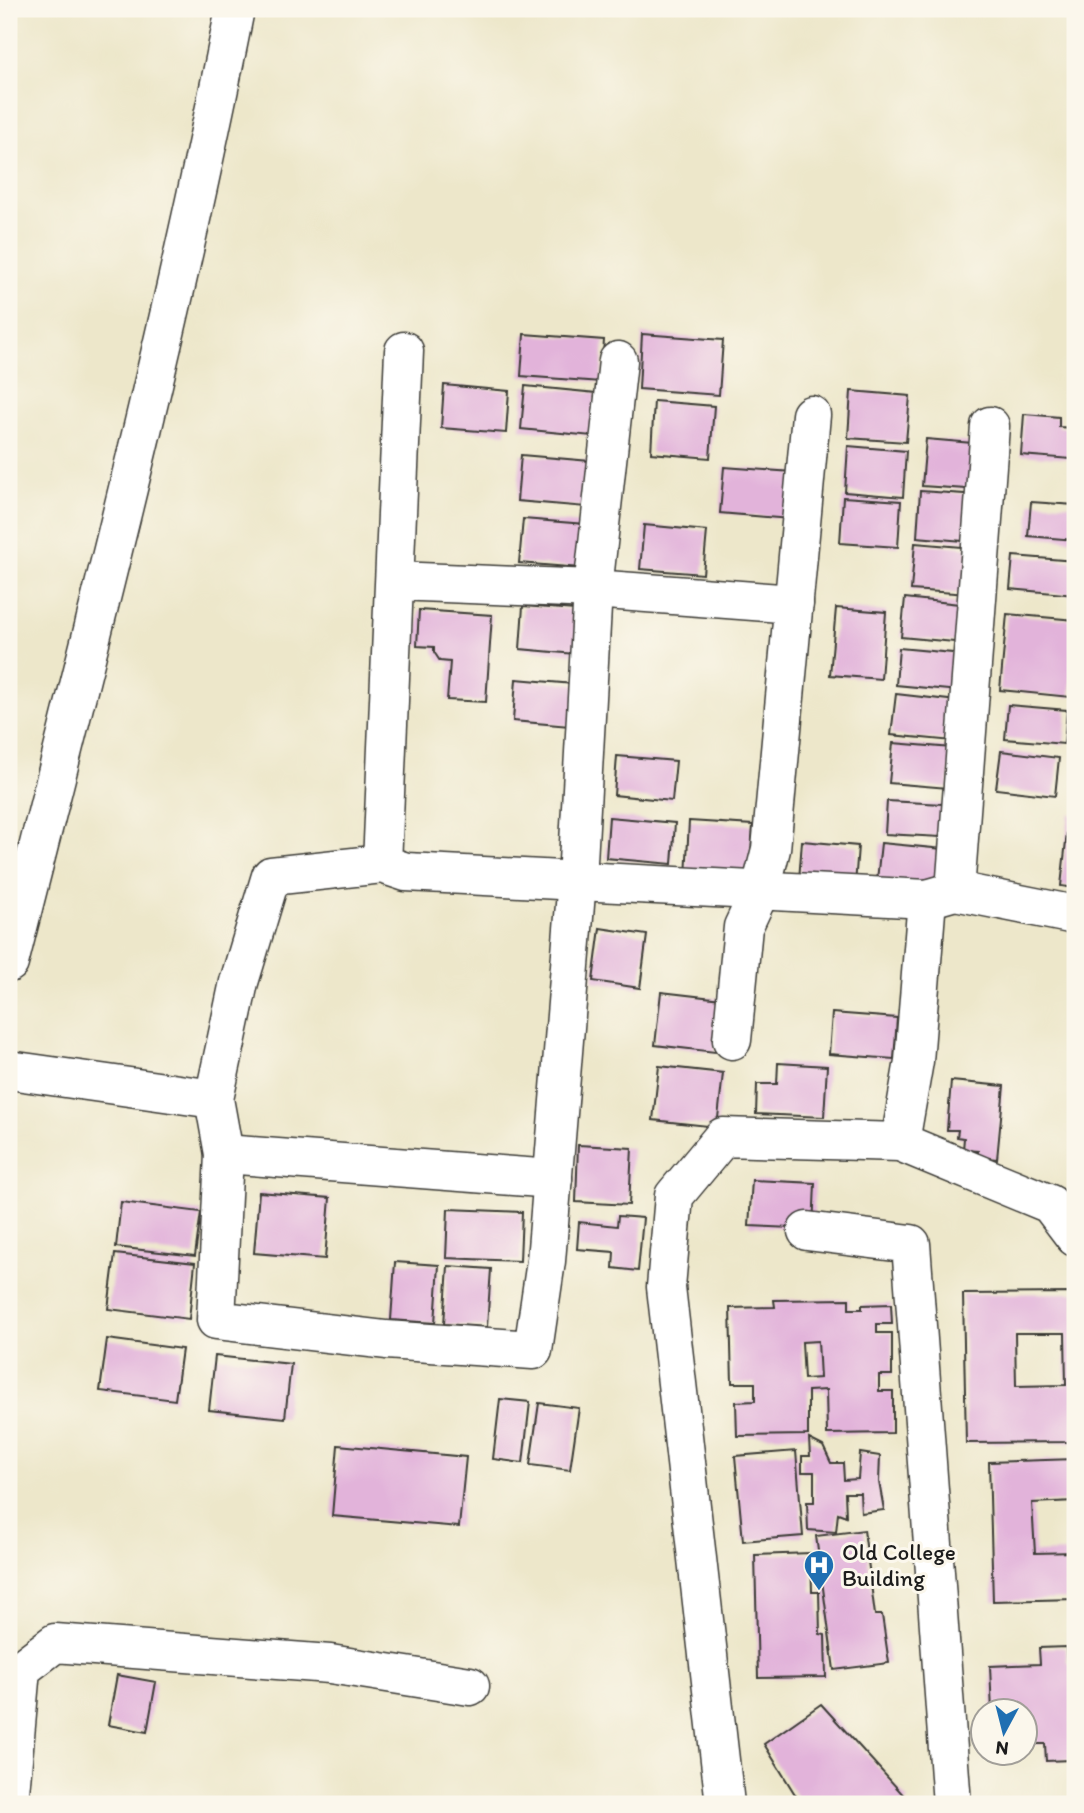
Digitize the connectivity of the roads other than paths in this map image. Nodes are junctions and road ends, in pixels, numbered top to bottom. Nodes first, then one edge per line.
1 (235, 9) edge
2 (404, 351) dead end
3 (618, 361) dead end
4 (811, 415) dead end
5 (990, 426) dead end
6 (395, 581) junction
7 (593, 589) junction
8 (794, 604) junction
9 (382, 864) junction
10 (577, 880) junction
11 (761, 889) junction
12 (941, 895) junction
13 (1075, 915) edge
14 (9, 963) edge
15 (732, 1040) dead end
16 (9, 1070) edge
17 (214, 1099) junction
18 (900, 1142) junction
19 (223, 1154) junction
20 (553, 1179) junction
21 (807, 1231) dead end
22 (1075, 1237) edge
23 (470, 1686) dead end
24 (9, 1804) edge
25 (725, 1804) edge
26 (952, 1804) edge

1 - 14 street
2 - 6 street
3 - 7 street
4 - 8 street
5 - 12 street
6 - 7 street
6 - 9 street
7 - 8 street
7 - 10 street
8 - 11 street
9 - 10 street
9 - 17 street
10 - 11 street
10 - 20 street
11 - 12 street
11 - 15 street
12 - 13 street
12 - 18 street
16 - 17 street
17 - 19 street
18 - 22 street
18 - 25 street
19 - 20 street
19 - 20 street
21 - 26 street
23 - 24 street

